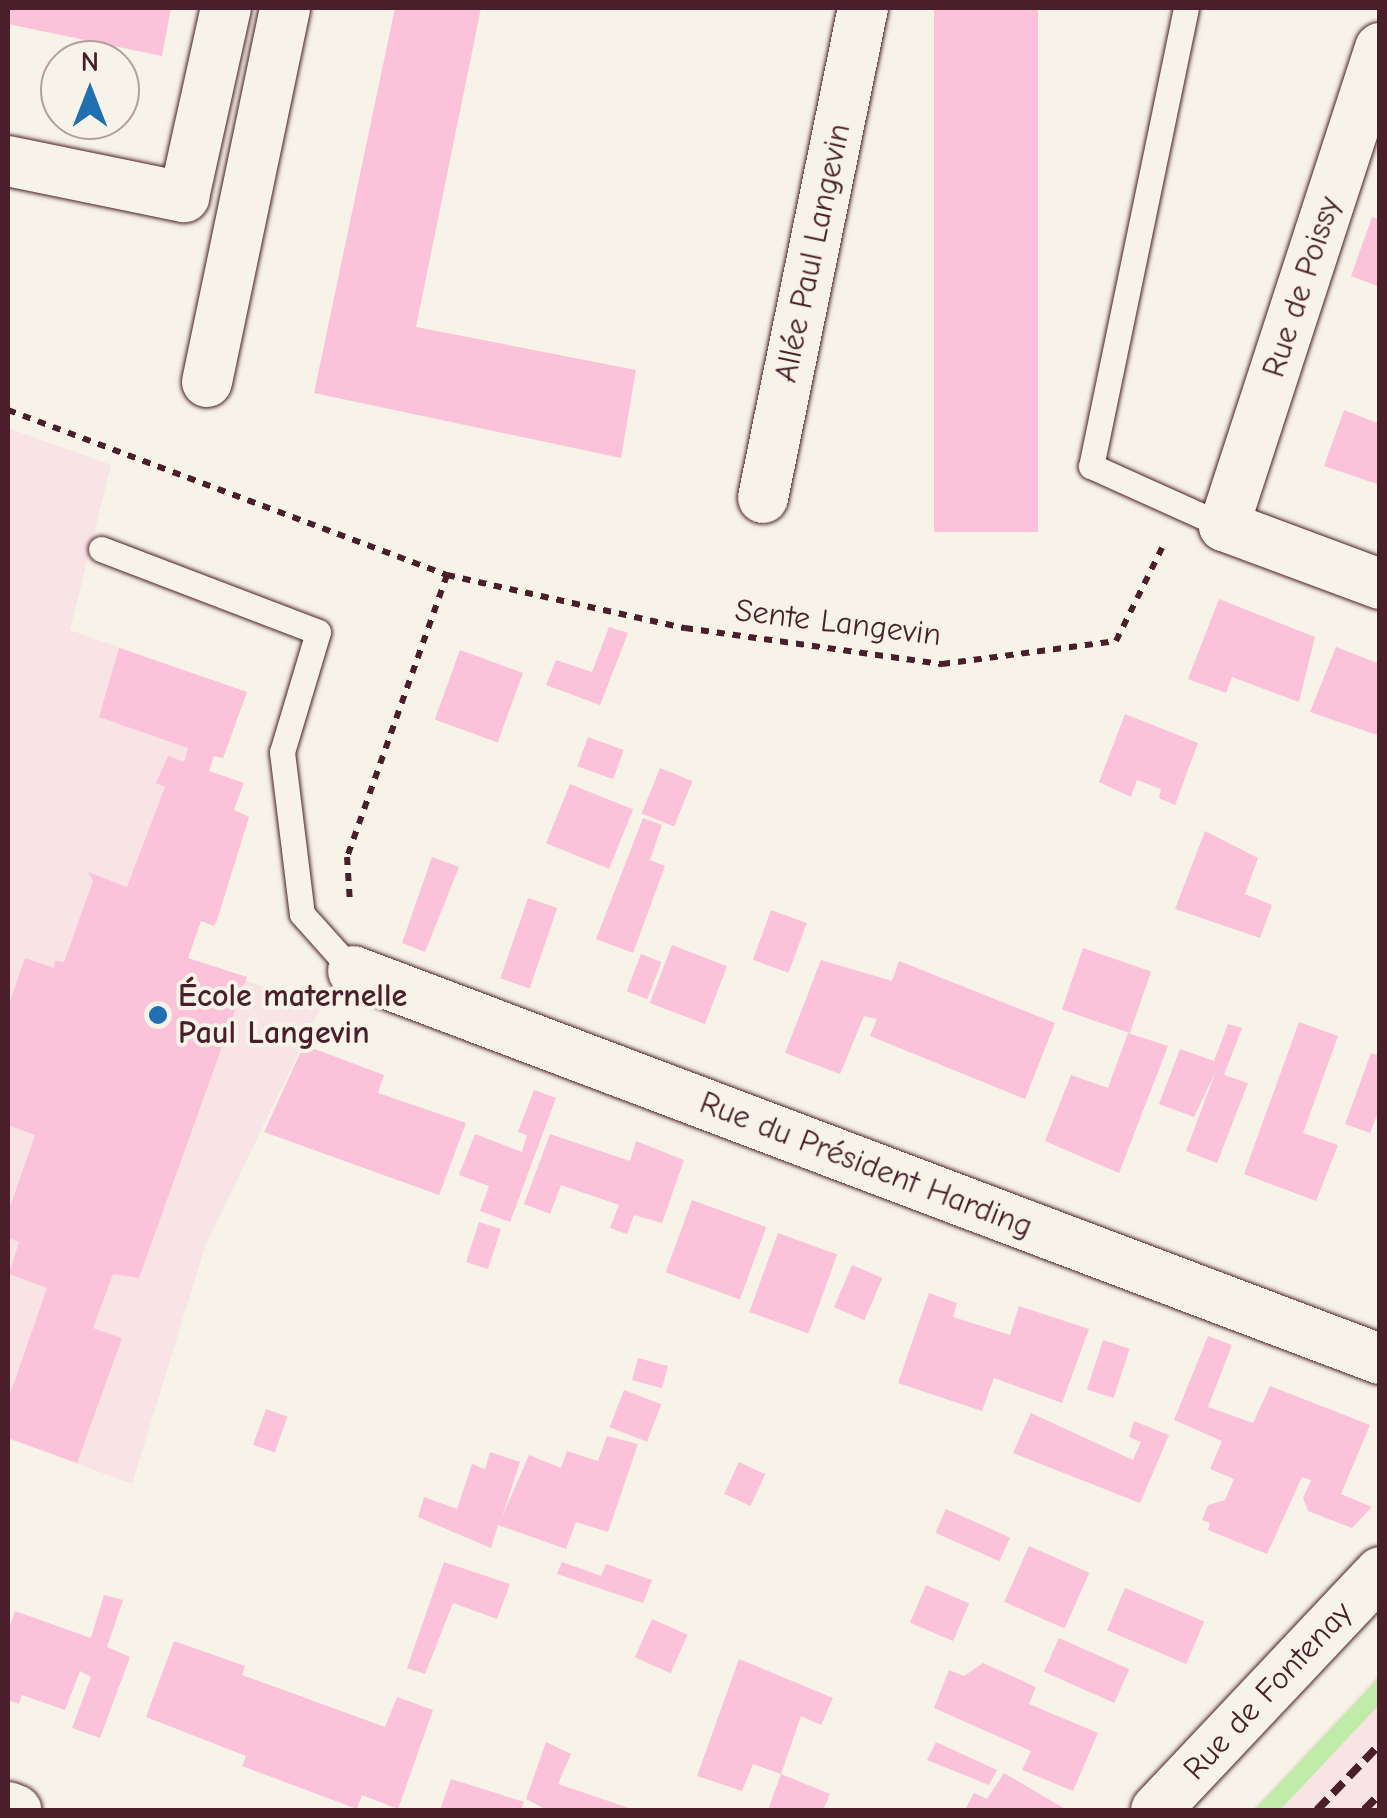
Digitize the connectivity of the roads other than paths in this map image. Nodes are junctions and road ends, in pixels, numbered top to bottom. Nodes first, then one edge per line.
1 (226, 8) edge
2 (285, 8) edge
3 (863, 8) edge
4 (1186, 8) edge
5 (1380, 48) edge
6 (8, 162) edge
7 (207, 382) dead end
8 (763, 498) dead end
9 (1224, 526) junction
10 (101, 549) dead end
11 (1380, 584) edge
12 (353, 971) joint
13 (1380, 1359) edge
14 (1380, 1572) edge
15 (8, 1808) edge
16 (16, 1810) edge
17 (1156, 1810) edge

1 - 6 street
2 - 7 street
3 - 8 street, Allée Paul Langevin
4 - 9 lane
5 - 9 street, Rue de Poissy
9 - 11 street
10 - 12 lane
12 - 13 street, Rue du Président Harding
14 - 17 street, Rue de Fontenay
15 - 16 street

